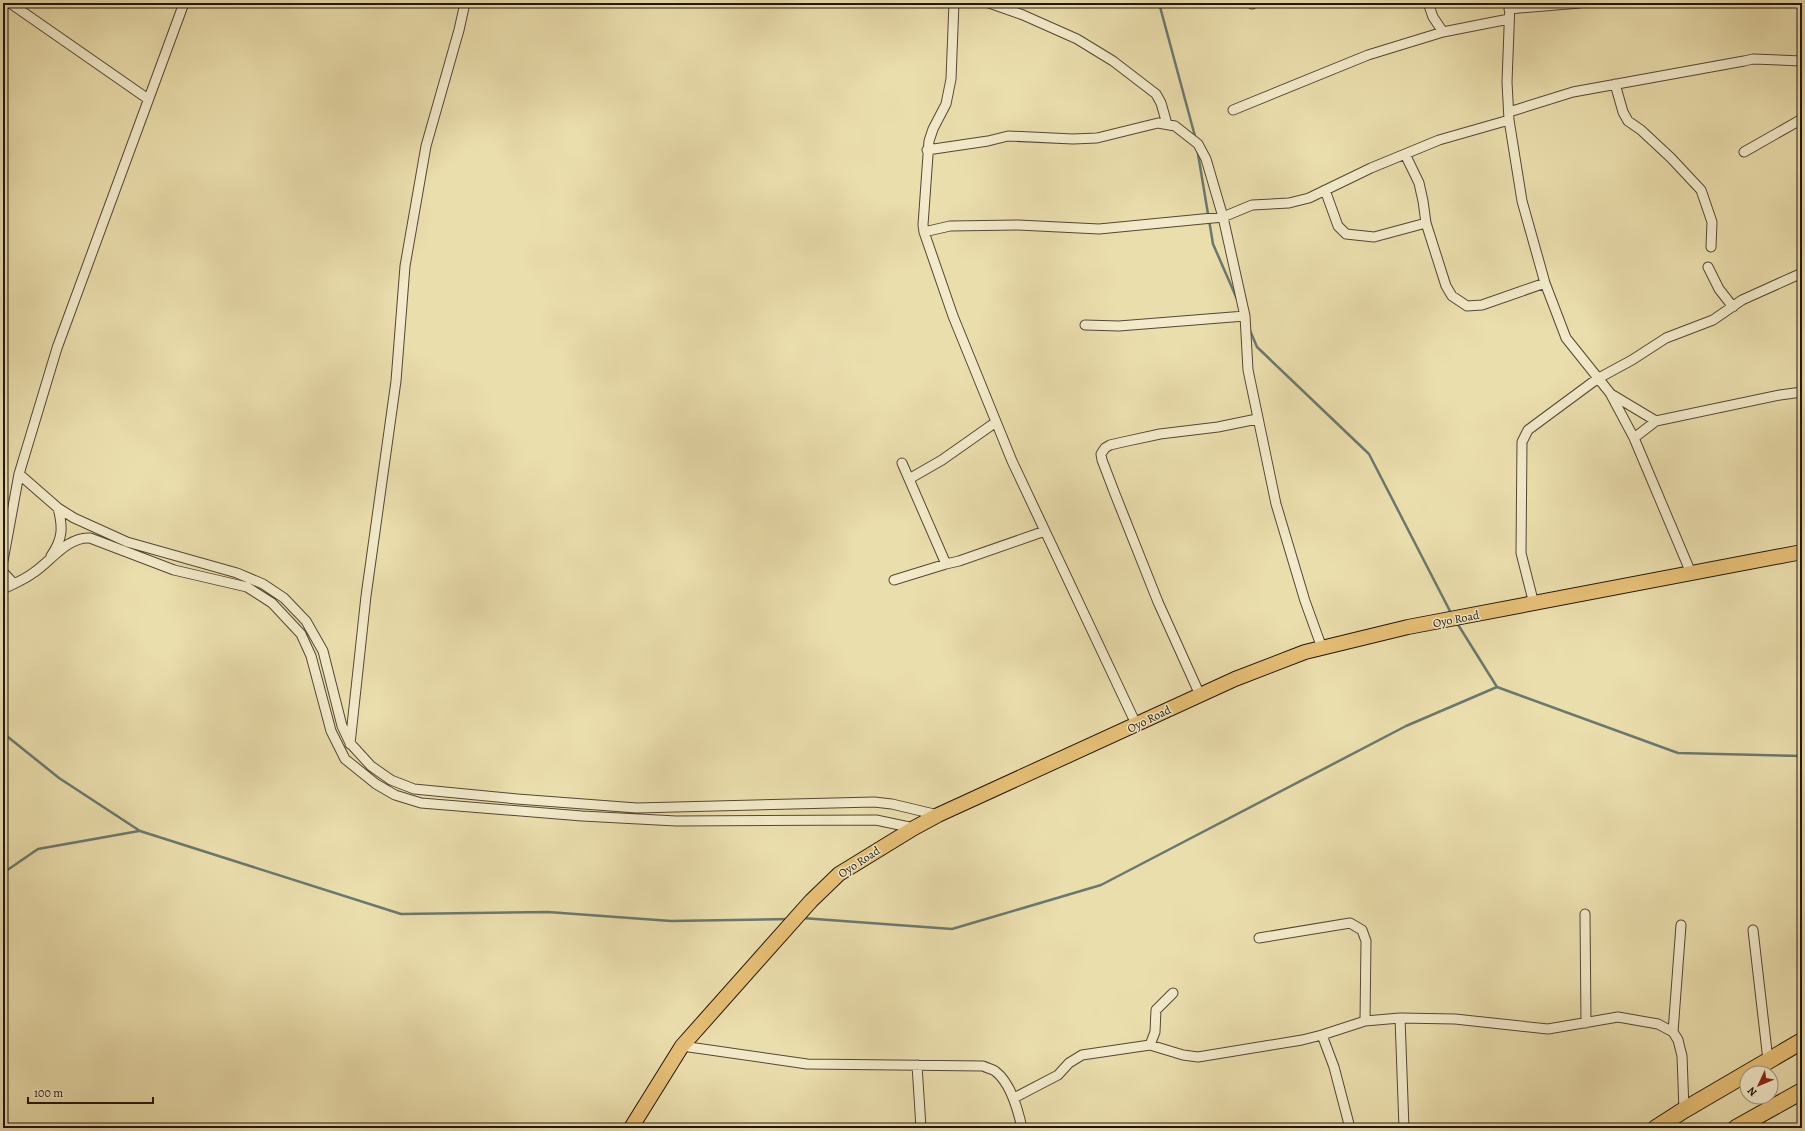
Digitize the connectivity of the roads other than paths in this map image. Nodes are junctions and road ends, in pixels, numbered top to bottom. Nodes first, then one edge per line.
1 (10, 3) edge
2 (184, 3) edge
3 (465, 3) edge
4 (954, 3) edge
5 (989, 3) edge
6 (1428, 3) edge
7 (1580, 3) edge
8 (1510, 6) edge
9 (1509, 19) junction
10 (1442, 32) junction
11 (1802, 61) edge
12 (1615, 84) junction
13 (148, 99) junction
14 (1233, 110) dead end
15 (1509, 116) junction
16 (1802, 119) edge
17 (1167, 124) junction
18 (927, 150) junction
19 (1744, 152) dead end
20 (1405, 154) junction
21 (1325, 190) junction
22 (1219, 218) junction
23 (1426, 223) junction
24 (924, 232) junction
25 (1711, 247) dead end
26 (1708, 267) dead end
27 (1802, 273) edge
28 (1545, 283) junction
29 (1732, 306) junction
30 (1245, 316) junction
31 (1085, 325) dead end
32 (1597, 378) junction
33 (1802, 392) edge
34 (1610, 393) junction
35 (1257, 419) junction
36 (1656, 421) junction
37 (996, 422) junction
38 (1634, 438) junction
39 (902, 463) dead end
40 (19, 474) junction
41 (909, 479) junction
42 (58, 508) junction
43 (1045, 531) junction
44 (1802, 552) edge
45 (3, 561) edge
46 (48, 561) junction
47 (946, 564) junction
48 (3, 572) edge
49 (1691, 573) junction
50 (894, 580) dead end
51 (14, 584) junction
52 (3, 589) edge
53 (1534, 604) junction
54 (1322, 648) junction
55 (1200, 695) junction
56 (1137, 726) junction
57 (350, 743) junction
58 (345, 758) junction
59 (938, 815) junction
60 (914, 828) junction
61 (1585, 914) dead end
62 (1681, 925) dead end
63 (1753, 930) dead end
64 (1259, 938) dead end
65 (1173, 994) dead end
66 (1400, 1018) junction
67 (1365, 1021) junction
68 (1586, 1023) junction
69 (1673, 1032) junction
70 (1322, 1035) junction
71 (1802, 1041) edge
72 (1150, 1045) junction
73 (682, 1046) junction
74 (1768, 1060) junction
75 (917, 1065) junction
76 (1802, 1091) edge
77 (1014, 1098) junction
78 (1684, 1110) junction
79 (631, 1128) edge
80 (921, 1128) edge
81 (1022, 1128) edge
82 (1350, 1128) edge
83 (1404, 1128) edge
84 (1656, 1128) edge
85 (1736, 1128) edge

1 - 13 street
2 - 13 street
3 - 57 street
4 - 18 street
5 - 17 street
6 - 10 street
7 - 8 street
8 - 9 street
9 - 10 street
9 - 15 street
10 - 14 street
11 - 12 street
12 - 15 street
12 - 25 street
13 - 40 street
15 - 20 street
15 - 28 street
16 - 19 street
17 - 18 street
17 - 22 street
18 - 24 street
20 - 21 street
20 - 23 street
21 - 22 street
21 - 23 street
22 - 24 street
22 - 30 street
23 - 28 street
24 - 37 street
26 - 29 street
27 - 29 street
28 - 32 street
29 - 32 street
30 - 31 street
30 - 35 street
32 - 34 street
32 - 53 street
33 - 36 street
34 - 36 street
34 - 38 street
35 - 54 street
35 - 55 street
36 - 38 street
37 - 41 street
37 - 43 street
38 - 49 street
39 - 41 street
40 - 42 street
40 - 45 street
41 - 47 street
42 - 46 street
42 - 57 street
43 - 47 street
43 - 56 street
44 - 49 highway, Oyo Road
46 - 51 street
46 - 58 street
47 - 50 street
48 - 51 street
49 - 53 highway, Oyo Road
51 - 52 street
53 - 54 highway, Oyo Road
54 - 55 highway, Oyo Road
55 - 56 highway, Oyo Road
56 - 59 highway, Oyo Road
57 - 58 street
57 - 59 street
58 - 60 street
59 - 60 highway, Oyo Road
60 - 73 highway, Oyo Road
61 - 68 street
62 - 69 street
63 - 74 street
64 - 67 street
65 - 72 street
66 - 67 street
66 - 68 street
66 - 83 street
67 - 70 street
68 - 69 street
69 - 78 street
70 - 72 street
70 - 82 street
71 - 74 highway
72 - 77 street
73 - 75 street
73 - 79 highway, Oyo Road
74 - 78 highway
75 - 77 street
75 - 80 street
76 - 85 highway
77 - 81 street
78 - 84 highway

